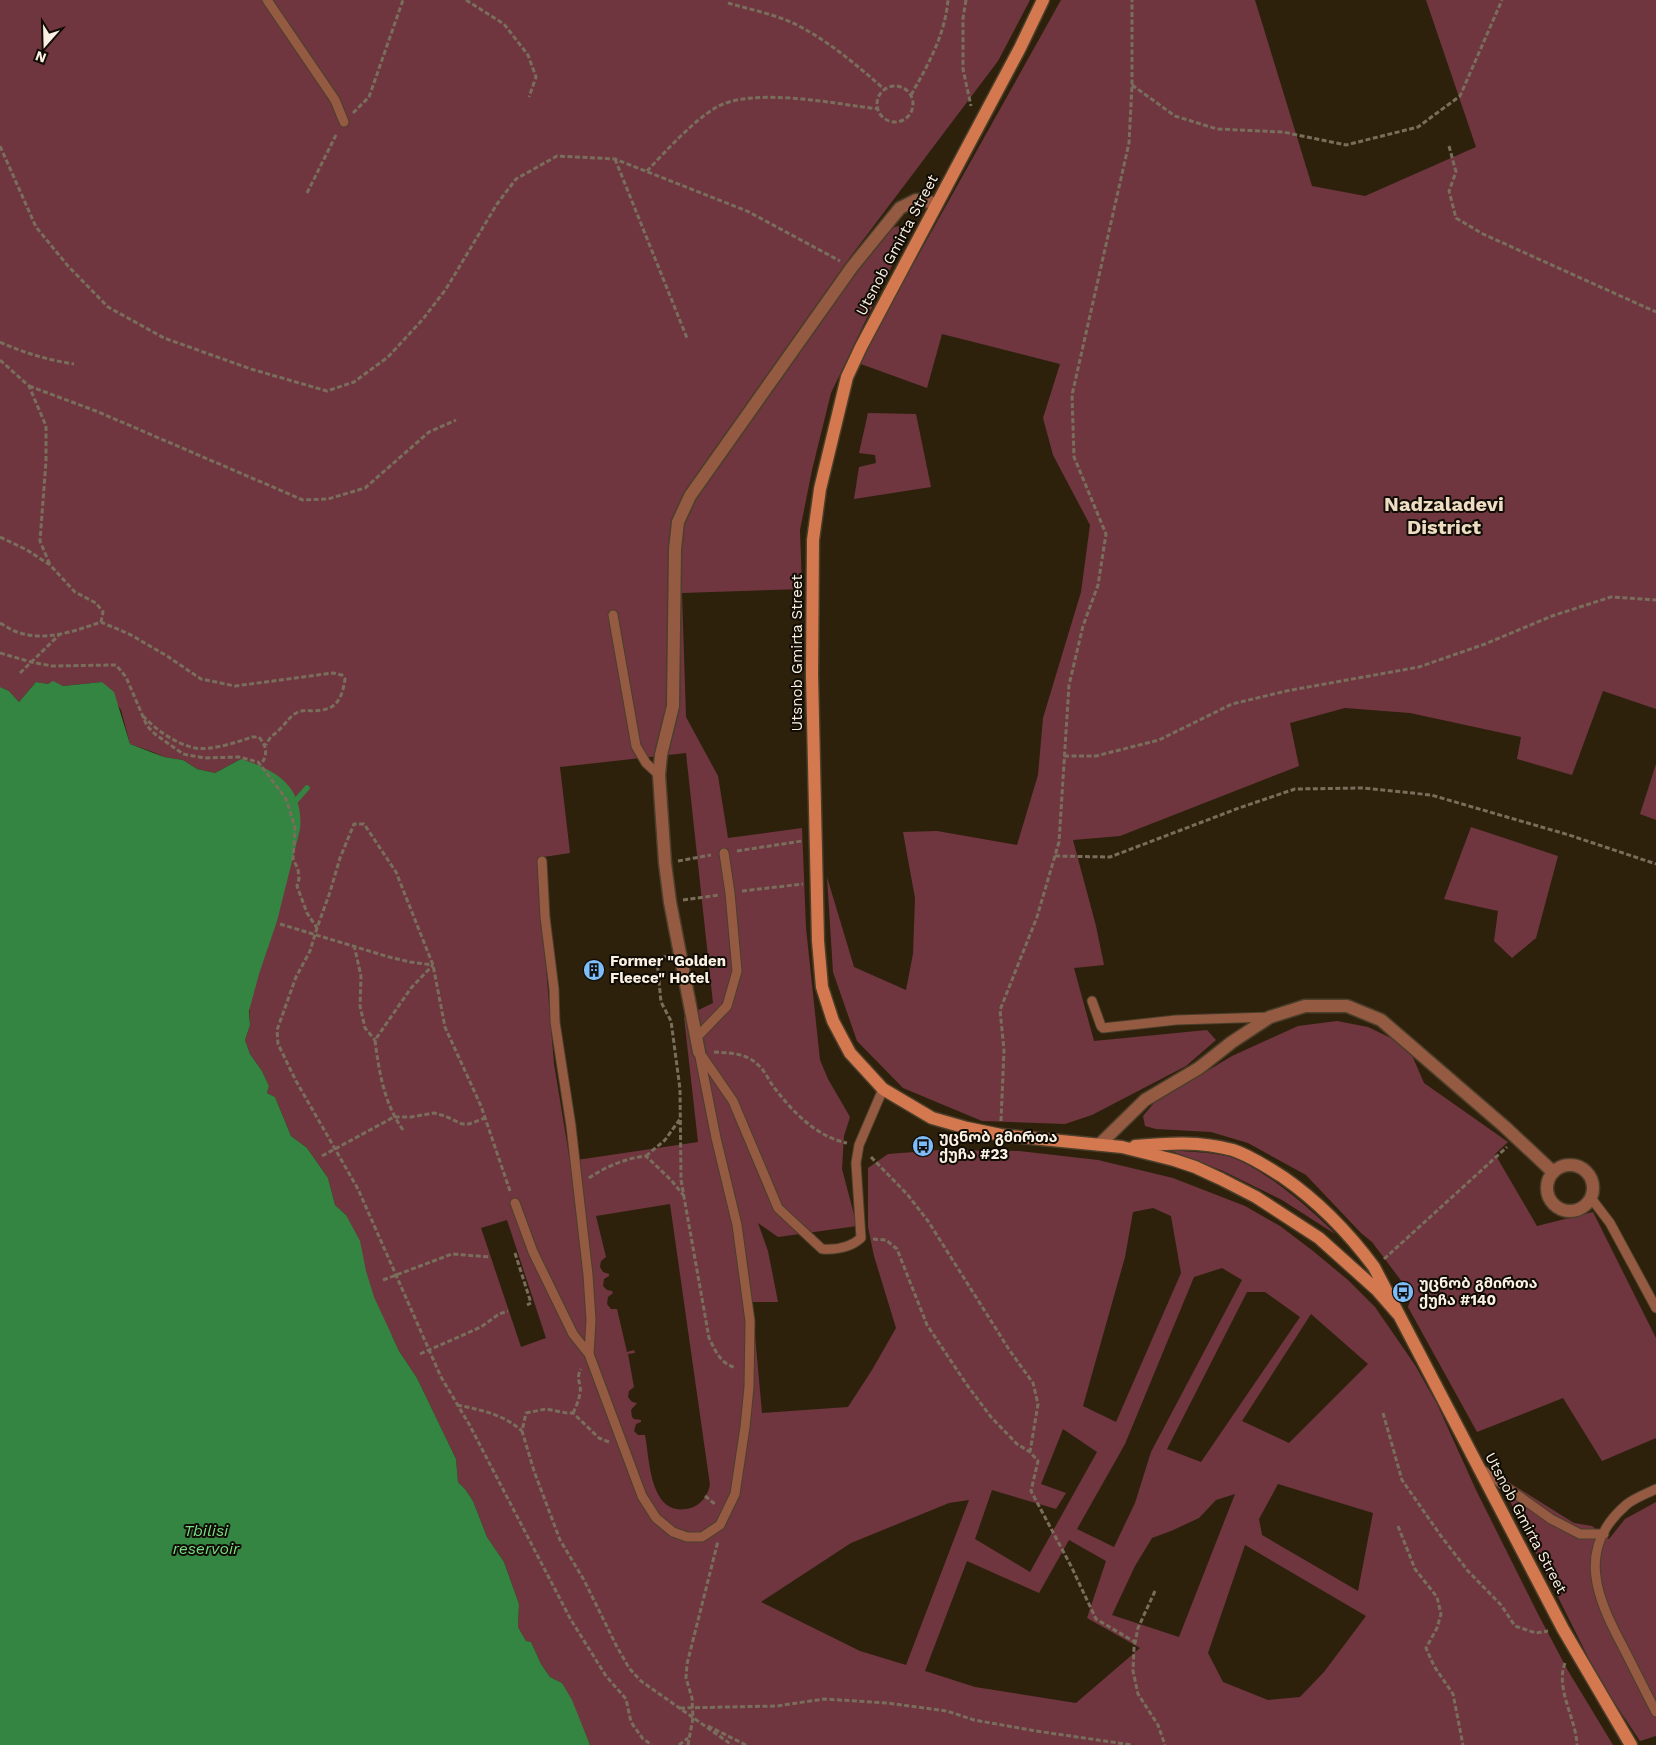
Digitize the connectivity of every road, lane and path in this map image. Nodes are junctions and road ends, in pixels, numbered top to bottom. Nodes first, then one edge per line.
1 (267, 0) edge
2 (403, 0) edge
3 (466, 0) edge
4 (948, 0) edge
5 (966, 0) edge
6 (1043, 0) edge
7 (1132, 0) edge
8 (1502, 0) edge
9 (728, 3) dead end
10 (1132, 85) junction
11 (884, 89) junction
12 (911, 95) junction
13 (529, 97) dead end
14 (878, 109) junction
15 (344, 122) junction
16 (979, 126) junction
17 (0, 146) edge
18 (1449, 146) dead end
19 (615, 159) junction
20 (647, 171) junction
21 (307, 193) dead end
22 (936, 204) junction
23 (852, 267) junction
24 (1656, 312) edge
25 (687, 338) dead end
26 (0, 342) edge
27 (0, 360) edge
28 (74, 364) dead end
29 (28, 386) junction
30 (456, 420) dead end
31 (0, 537) edge
32 (50, 565) junction
33 (1656, 600) edge
34 (613, 615) dead end
35 (101, 622) junction
36 (0, 623) edge
37 (60, 634) junction
38 (0, 653) edge
39 (31, 662) junction
40 (20, 673) dead end
41 (141, 714) junction
42 (266, 745) junction
43 (1064, 756) junction
44 (261, 765) junction
45 (660, 775) junction
46 (800, 841) dead end
47 (724, 853) junction
48 (1055, 856) junction
49 (694, 858) dead end
50 (542, 861) dead end
51 (1656, 864) edge
52 (801, 884) dead end
53 (730, 893) junction
54 (698, 898) dead end
55 (280, 924) dead end
56 (317, 928) junction
57 (315, 936) junction
58 (354, 945) junction
59 (657, 961) dead end
60 (434, 965) junction
61 (1092, 1001) dead end
62 (1270, 1017) junction
63 (696, 1038) junction
64 (375, 1040) junction
65 (699, 1052) junction
66 (883, 1089) junction
67 (394, 1117) junction
68 (486, 1118) junction
69 (680, 1119) junction
70 (403, 1130) dead end
71 (1001, 1134) junction
72 (1517, 1138) junction
73 (1100, 1144) junction
74 (859, 1145) junction
75 (1122, 1147) junction
76 (335, 1149) junction
77 (322, 1156) dead end
78 (646, 1156) junction
79 (1553, 1172) junction
80 (579, 1186) junction
81 (685, 1197) junction
82 (1590, 1198) junction
83 (515, 1203) joint
84 (861, 1238) junction
85 (510, 1250) dead end
86 (490, 1257) dead end
87 (1374, 1267) junction
88 (396, 1276) junction
89 (383, 1280) dead end
90 (527, 1305) dead end
91 (1656, 1308) edge
92 (508, 1311) dead end
93 (1398, 1314) junction
94 (429, 1349) junction
95 (420, 1354) dead end
96 (589, 1354) junction
97 (749, 1368) junction
98 (457, 1404) junction
99 (574, 1413) junction
100 (1383, 1413) dead end
101 (522, 1431) junction
102 (621, 1442) junction
103 (1030, 1452) junction
104 (1479, 1468) junction
105 (1656, 1489) edge
106 (720, 1526) junction
107 (1398, 1526) dead end
108 (1604, 1534) junction
109 (1155, 1591) dead end
110 (1563, 1629) junction
111 (1135, 1642) junction
112 (1572, 1645) junction
113 (679, 1708) junction
114 (693, 1708) junction
115 (1656, 1712) edge
116 (693, 1718) junction
117 (689, 1738) junction
118 (652, 1745) edge
119 (679, 1745) edge
120 (687, 1745) edge
121 (732, 1745) edge
122 (746, 1745) edge
123 (1132, 1745) edge
124 (1165, 1745) edge
125 (1463, 1745) edge
126 (1577, 1745) edge
127 (1631, 1745) edge

1 - 15 lane
2 - 15 path
3 - 13 path
4 - 12 path
5 - 16 path
6 - 16 main road, Utsnob Gmirta Street
7 - 10 path
8 - 10 path
9 - 11 path
10 - 43 path
11 - 12 path
11 - 14 path
12 - 14 path
14 - 20 path
15 - 21 path
16 - 22 main road, Utsnob Gmirta Street
17 - 19 path
18 - 24 path
19 - 20 path
19 - 25 path
20 - 23 path
22 - 23 street
22 - 66 main road, Utsnob Gmirta Street
23 - 45 street
26 - 28 path
27 - 29 path
29 - 30 path
29 - 32 path
31 - 32 path
32 - 35 path
33 - 43 path
34 - 45 lane
35 - 37 path
35 - 42 path
36 - 37 path
37 - 39 path
38 - 39 path
39 - 40 path
39 - 41 path
41 - 42 path
41 - 44 path
42 - 44 path
43 - 48 path
44 - 56 path
45 - 63 street
46 - 47 path
47 - 49 path
47 - 53 lane
48 - 51 path
48 - 71 path
50 - 80 lane
52 - 53 path
53 - 54 path
53 - 63 lane
55 - 57 path
56 - 57 path
56 - 60 path
57 - 58 path
57 - 76 path
58 - 60 path
58 - 64 path
59 - 69 path
60 - 64 path
60 - 68 path
61 - 62 lane
62 - 72 street
62 - 73 street
63 - 65 street
64 - 67 path
65 - 74 path
65 - 84 lane
65 - 97 lane
66 - 71 main road, Utsnob Gmirta Street
66 - 74 lane
67 - 68 path
67 - 70 path
67 - 76 path
68 - 83 path
69 - 78 path
69 - 81 path
71 - 73 main road, Utsnob Gmirta Street
72 - 79 street
72 - 87 path
73 - 75 main road, Utsnob Gmirta Street
74 - 84 lane
74 - 103 path
75 - 87 main road, Utsnob Gmirta Street
75 - 93 main road, Utsnob Gmirta Street
76 - 77 path
76 - 88 path
78 - 80 path
78 - 81 path
79 - 82 street
79 - 82 street
80 - 96 lane
81 - 97 path
82 - 91 lane
83 - 96 lane
84 - 103 path
85 - 90 path
86 - 88 path
87 - 93 main road, Utsnob Gmirta Street
88 - 89 path
88 - 94 path
92 - 94 path
93 - 104 main road, Utsnob Gmirta Street
94 - 95 path
94 - 98 path
96 - 99 path
96 - 102 lane
97 - 106 lane
98 - 101 path
98 - 118 path
99 - 101 path
99 - 102 path
100 - 110 path
101 - 113 path
102 - 106 lane
103 - 111 path
104 - 108 lane
104 - 110 main road, Utsnob Gmirta Street
105 - 108 lane
106 - 114 path
107 - 125 path
108 - 115 lane
109 - 111 path
110 - 112 main road, Utsnob Gmirta Street
111 - 124 path
112 - 126 path
112 - 127 main road, Utsnob Gmirta Street
113 - 114 path
113 - 116 path
114 - 116 path
114 - 123 path
116 - 117 path
116 - 121 path
116 - 122 path
117 - 119 path
117 - 120 path

